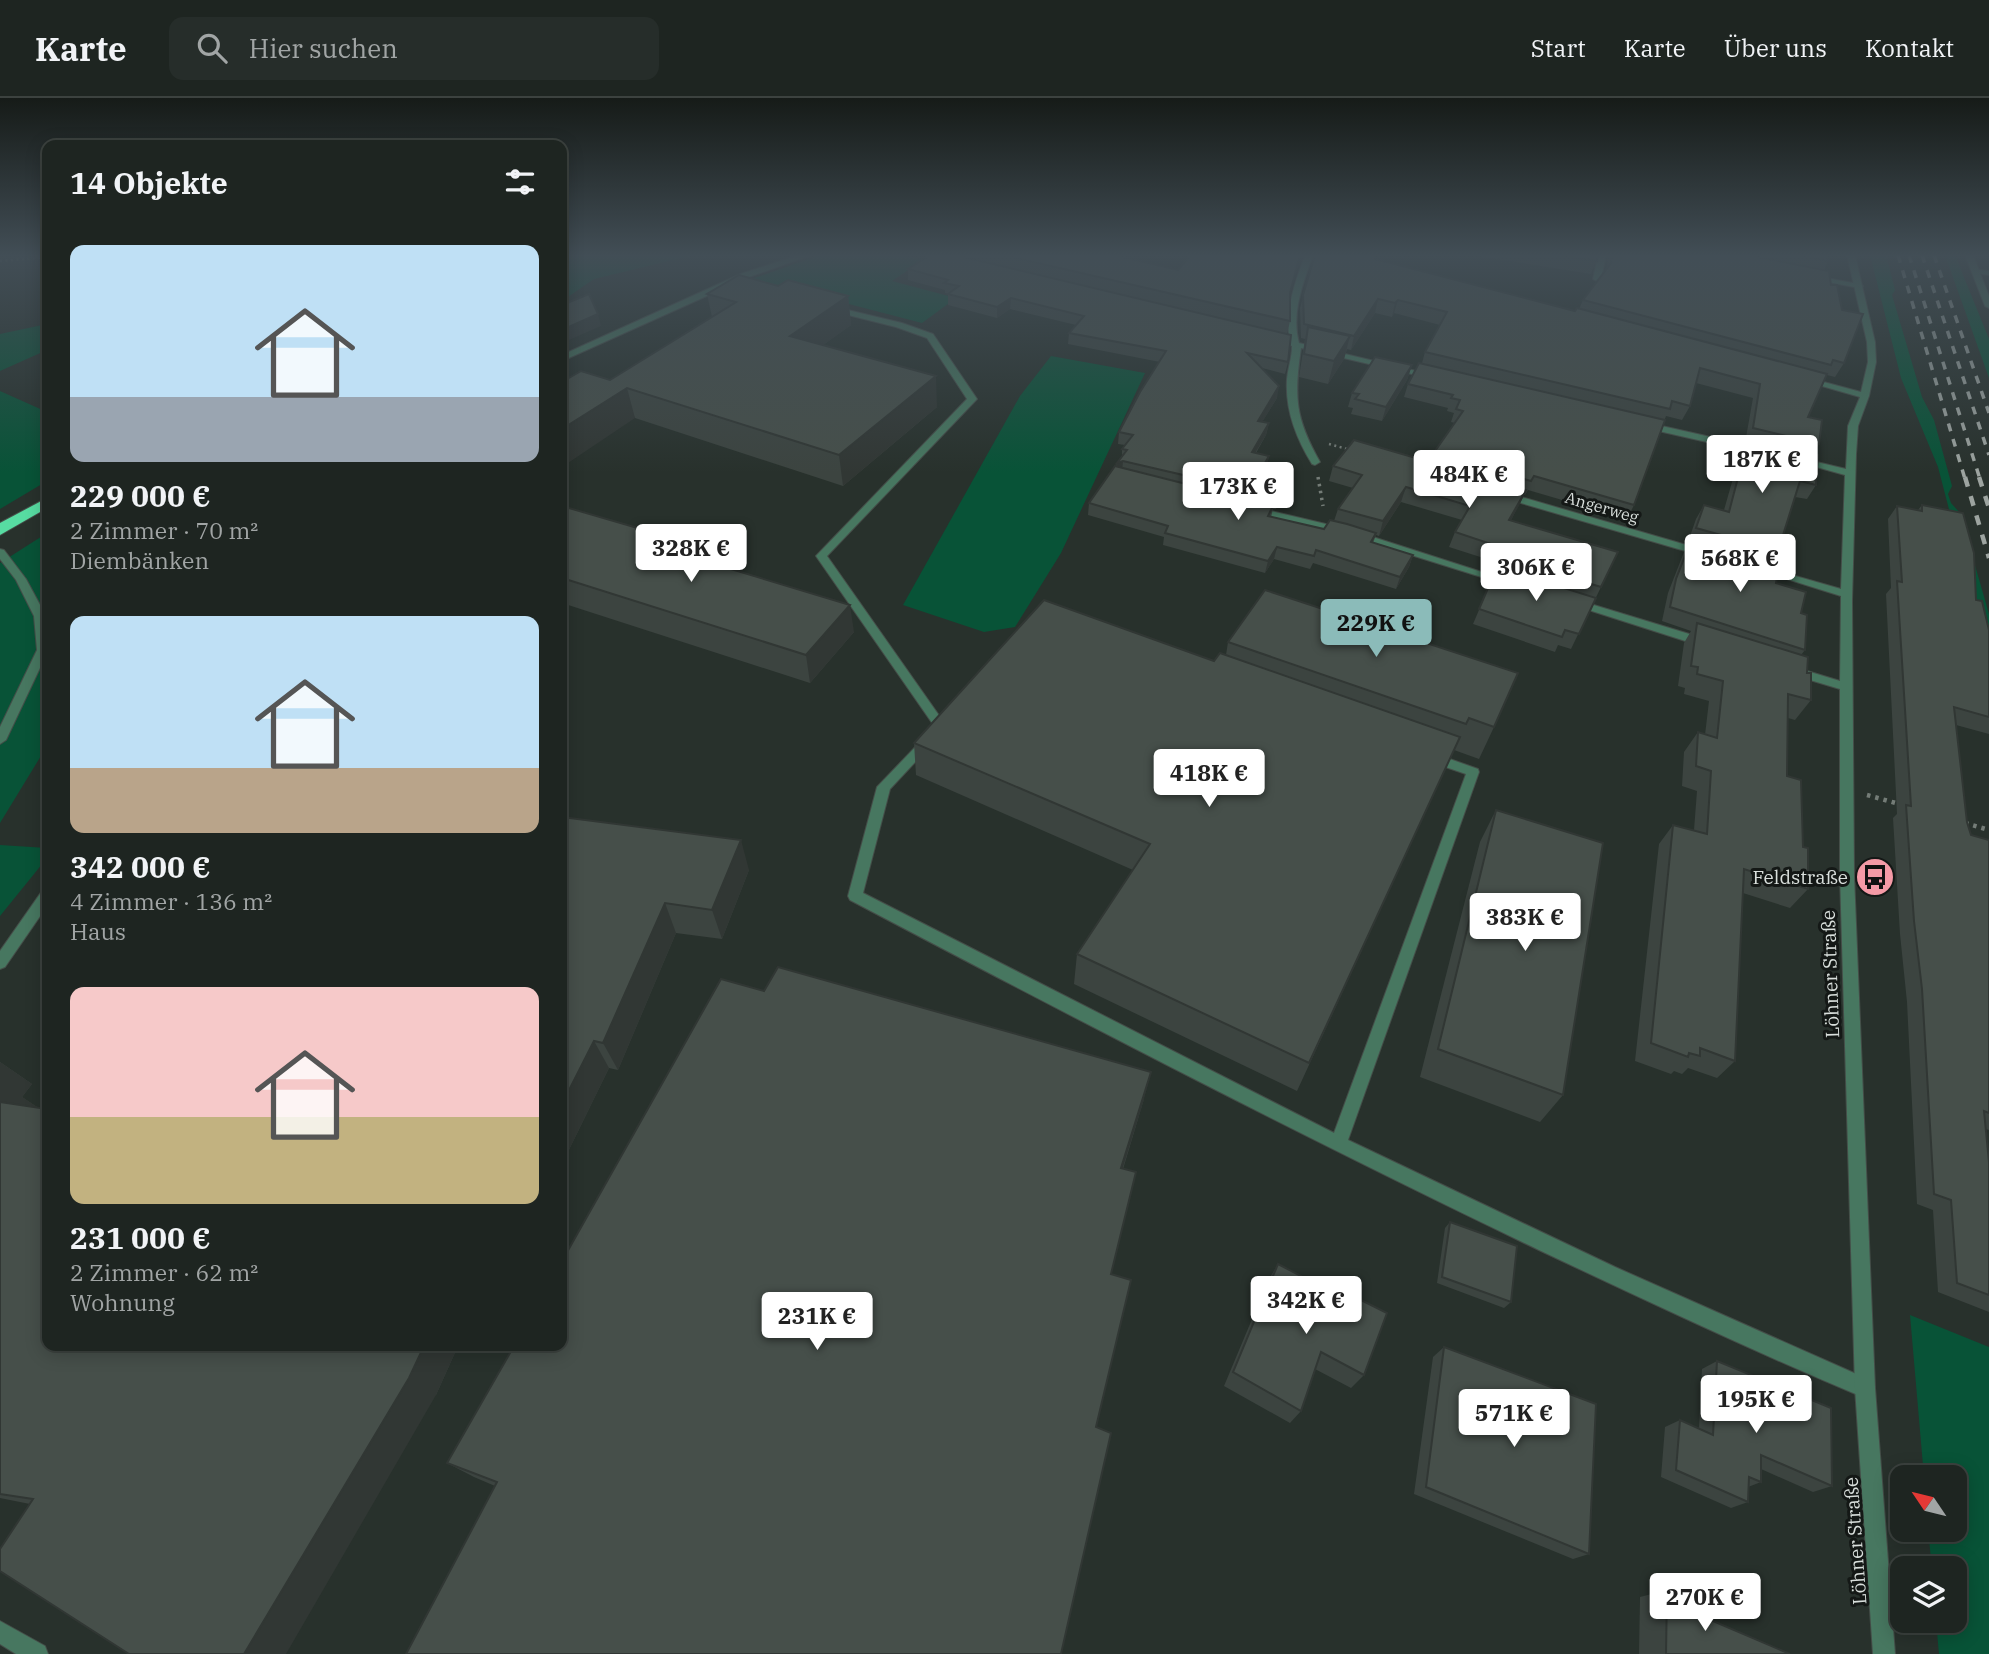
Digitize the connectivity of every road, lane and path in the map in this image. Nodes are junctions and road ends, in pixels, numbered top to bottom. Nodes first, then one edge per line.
1 (630, 328) edge
2 (906, 328) edge
3 (1292, 328) edge
4 (1868, 328) edge
5 (1259, 335) edge
6 (1295, 344) junction
7 (567, 356) edge
8 (1798, 378) edge
9 (1449, 380) edge
10 (1865, 396) junction
11 (1627, 421) edge
12 (1348, 450) edge
13 (1360, 453) edge
14 (1773, 454) edge
15 (1786, 458) edge
16 (1315, 462) joint
17 (1850, 473) junction
18 (1498, 493) edge
19 (42, 505) edge
20 (1236, 506) edge
21 (1326, 528) junction
22 (0, 530) edge
23 (0, 552) edge
24 (1710, 555) edge
25 (1750, 566) edge
26 (1518, 585) edge
27 (1847, 594) junction
28 (1557, 597) edge
29 (42, 639) edge
30 (1715, 646) edge
31 (42, 652) edge
32 (1781, 666) edge
33 (1846, 687) junction
34 (0, 740) edge
35 (1421, 753) edge
36 (1846, 789) junction
37 (1911, 808) edge
38 (1963, 823) edge
39 (1989, 831) edge
40 (42, 902) edge
41 (0, 963) edge
42 (1339, 1143) junction
43 (1865, 1388) junction
44 (0, 1632) edge
45 (37, 1654) edge
46 (1884, 1654) edge

1 - 7 street
2 - 42 street
3 - 6 street
4 - 10 street, Löhner Straße
5 - 6 street
6 - 9 street
6 - 16 street
8 - 10 street
10 - 17 street, Löhner Straße
11 - 14 street
12 - 13 path
15 - 17 street
16 - 21 path
17 - 27 street, Löhner Straße
18 - 24 street, Angerweg
19 - 22 highway
20 - 21 street
21 - 26 street
23 - 29 street
25 - 27 street
27 - 33 street, Löhner Straße
28 - 30 street
31 - 34 street
32 - 33 street
33 - 36 street, Löhner Straße
35 - 42 street
36 - 37 path
36 - 43 street, Löhner Straße
38 - 39 path
40 - 41 street
42 - 43 street
43 - 46 street, Löhner Straße
44 - 45 street

